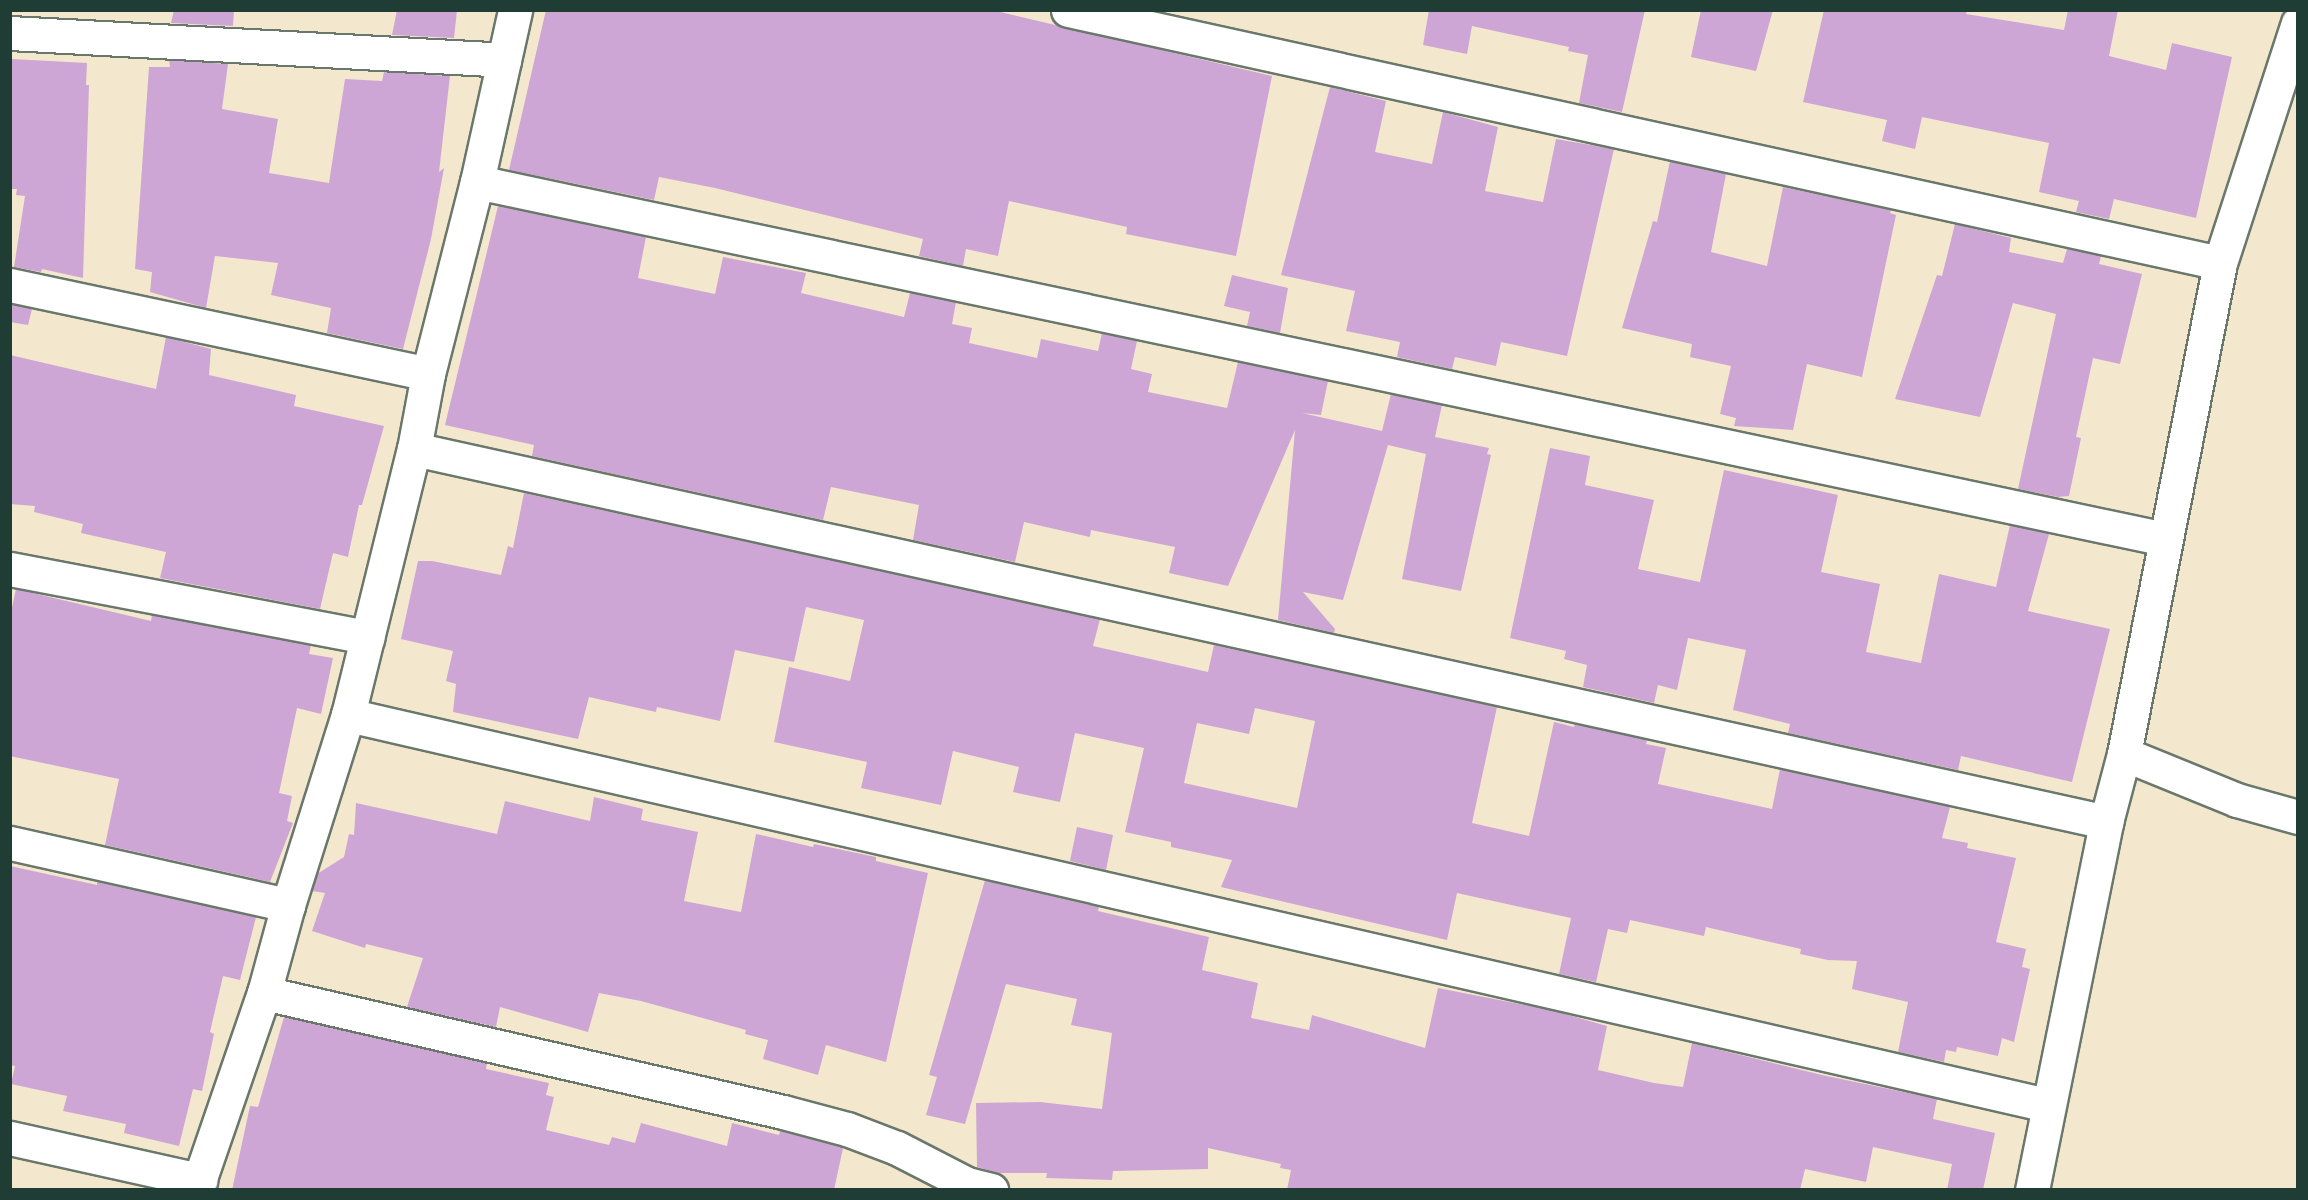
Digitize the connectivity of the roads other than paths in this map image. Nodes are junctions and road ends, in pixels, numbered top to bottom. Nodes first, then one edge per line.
1 (515, 10) edge
2 (1068, 10) edge
3 (2298, 23) edge
4 (10, 33) edge
5 (504, 60) junction
6 (477, 182) junction
7 (2220, 263) junction
8 (10, 285) edge
9 (429, 374) junction
10 (414, 449) junction
11 (2165, 539) junction
12 (10, 569) edge
13 (368, 638) junction
14 (348, 715) junction
15 (2124, 754) junction
16 (2298, 817) edge
17 (2106, 822) junction
18 (10, 843) edge
19 (288, 905) junction
20 (264, 993) junction
21 (2047, 1105) junction
22 (10, 1138) edge
23 (198, 1185) edge
24 (991, 1190) edge
25 (2032, 1190) edge

1 - 5 street
2 - 7 street
3 - 7 street
4 - 5 street
5 - 6 street
6 - 9 street
6 - 11 street
7 - 11 street
8 - 9 street
9 - 10 street
10 - 13 street
10 - 17 street
11 - 15 street
12 - 13 street
13 - 14 street
14 - 19 street
14 - 21 street
15 - 16 street
15 - 17 street
17 - 21 street
18 - 19 street
19 - 20 street
20 - 23 street
20 - 24 street
21 - 25 street
22 - 23 street

